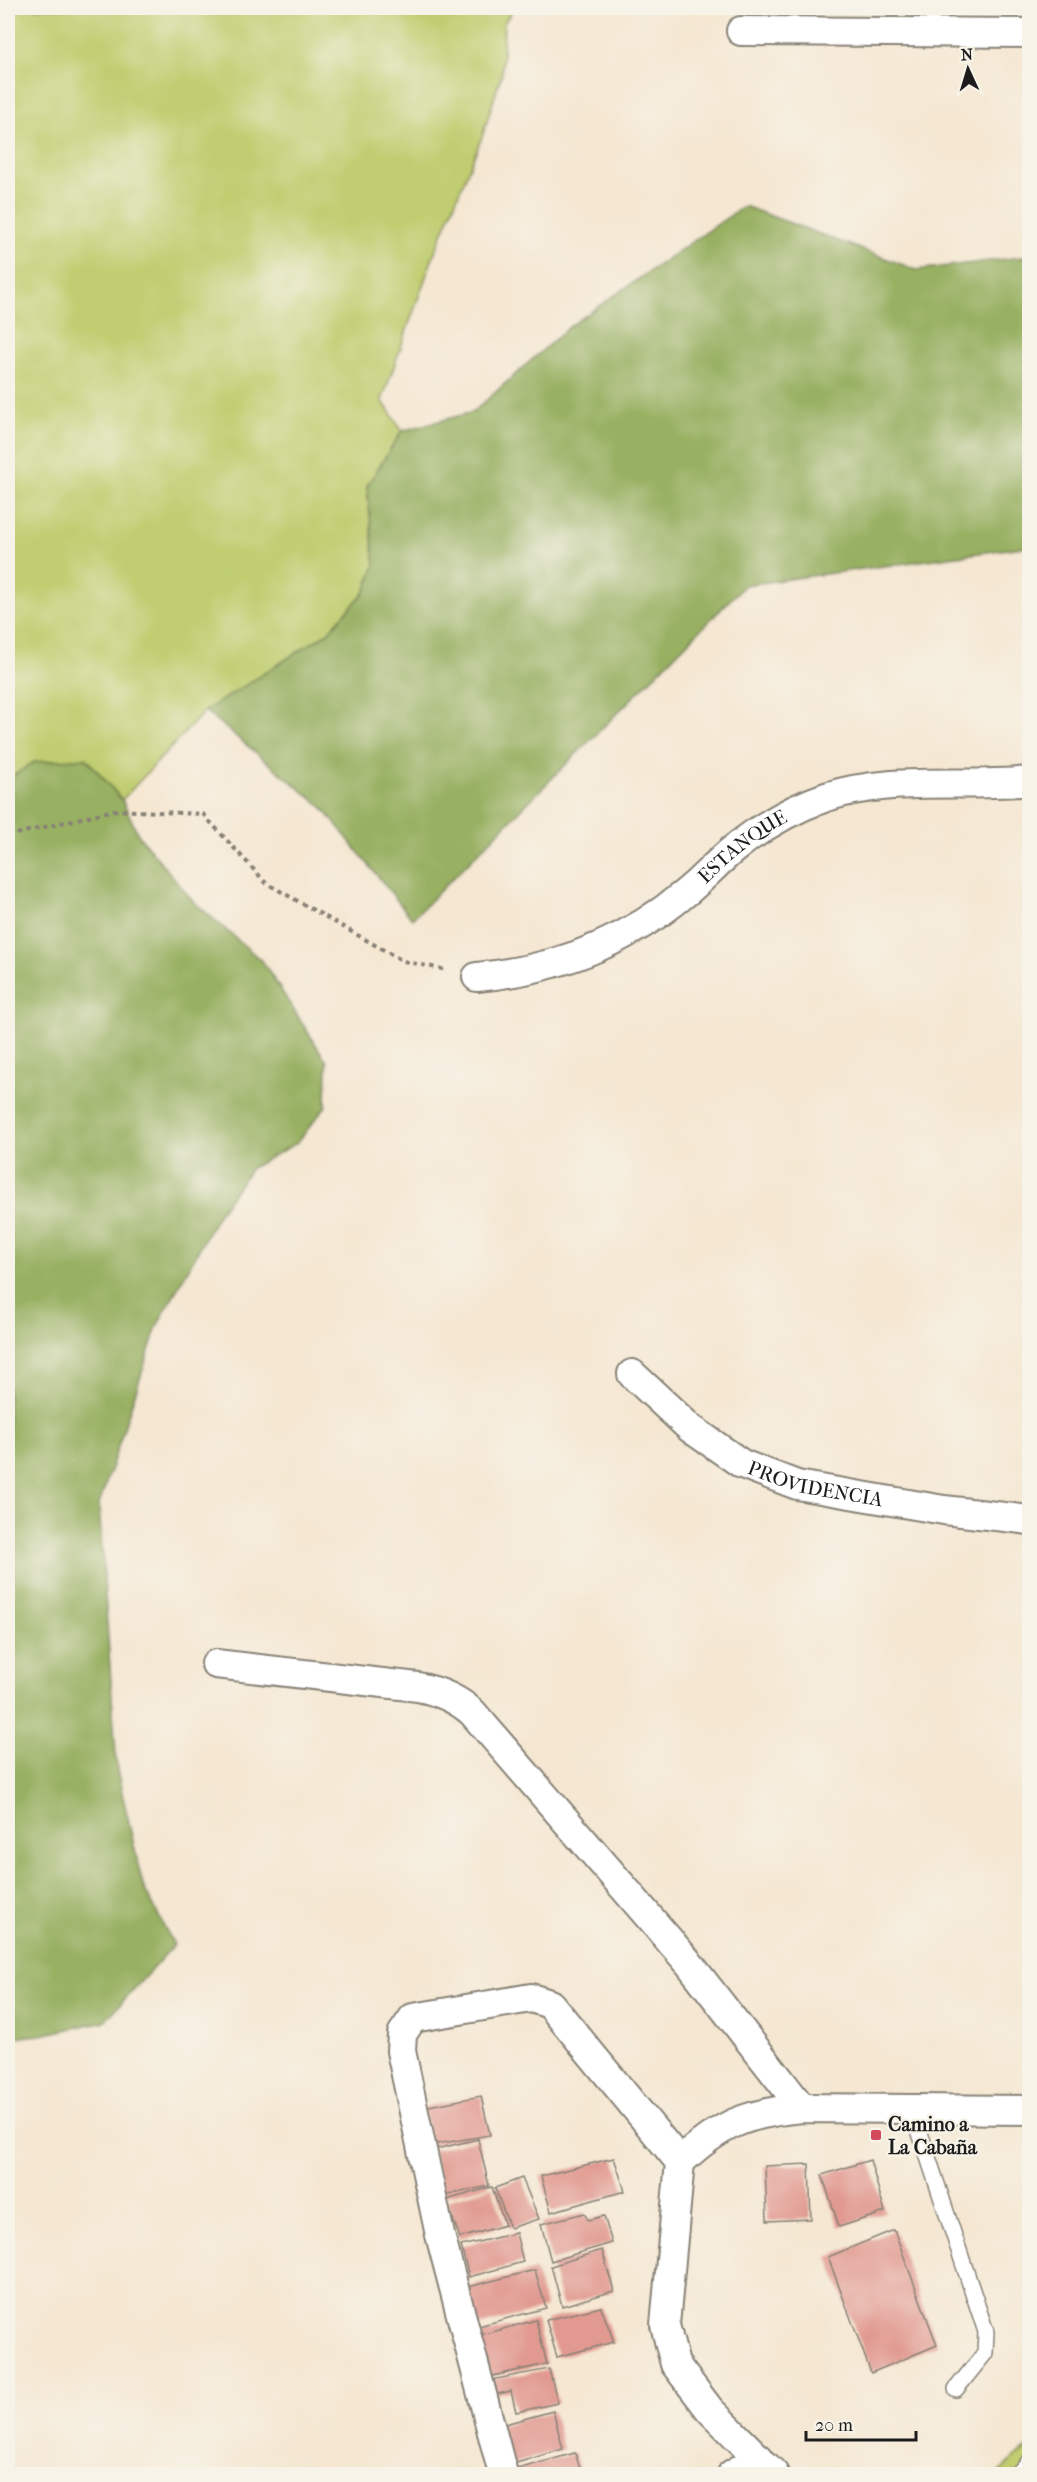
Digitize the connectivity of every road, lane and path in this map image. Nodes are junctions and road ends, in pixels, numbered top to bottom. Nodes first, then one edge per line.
1 (741, 31) dead end
2 (1029, 33) edge
3 (1029, 781) edge
4 (8, 836) edge
5 (477, 977) joint
6 (632, 1374) dead end
7 (1029, 1520) edge
8 (216, 1664) dead end
9 (802, 2108) junction
10 (912, 2109) junction
11 (1029, 2110) edge
12 (680, 2162) junction
13 (956, 2389) dead end
14 (1029, 2461) edge
15 (766, 2466) edge
16 (503, 2475) edge
17 (732, 2475) edge
18 (1017, 2475) edge

1 - 2 street
3 - 5 street, ESTANQUE
4 - 5 path
6 - 7 street, PROVIDENCIA
8 - 9 street
9 - 10 street
9 - 12 street
10 - 11 street
10 - 13 lane
12 - 15 street
12 - 16 street
14 - 18 lane
15 - 17 street

